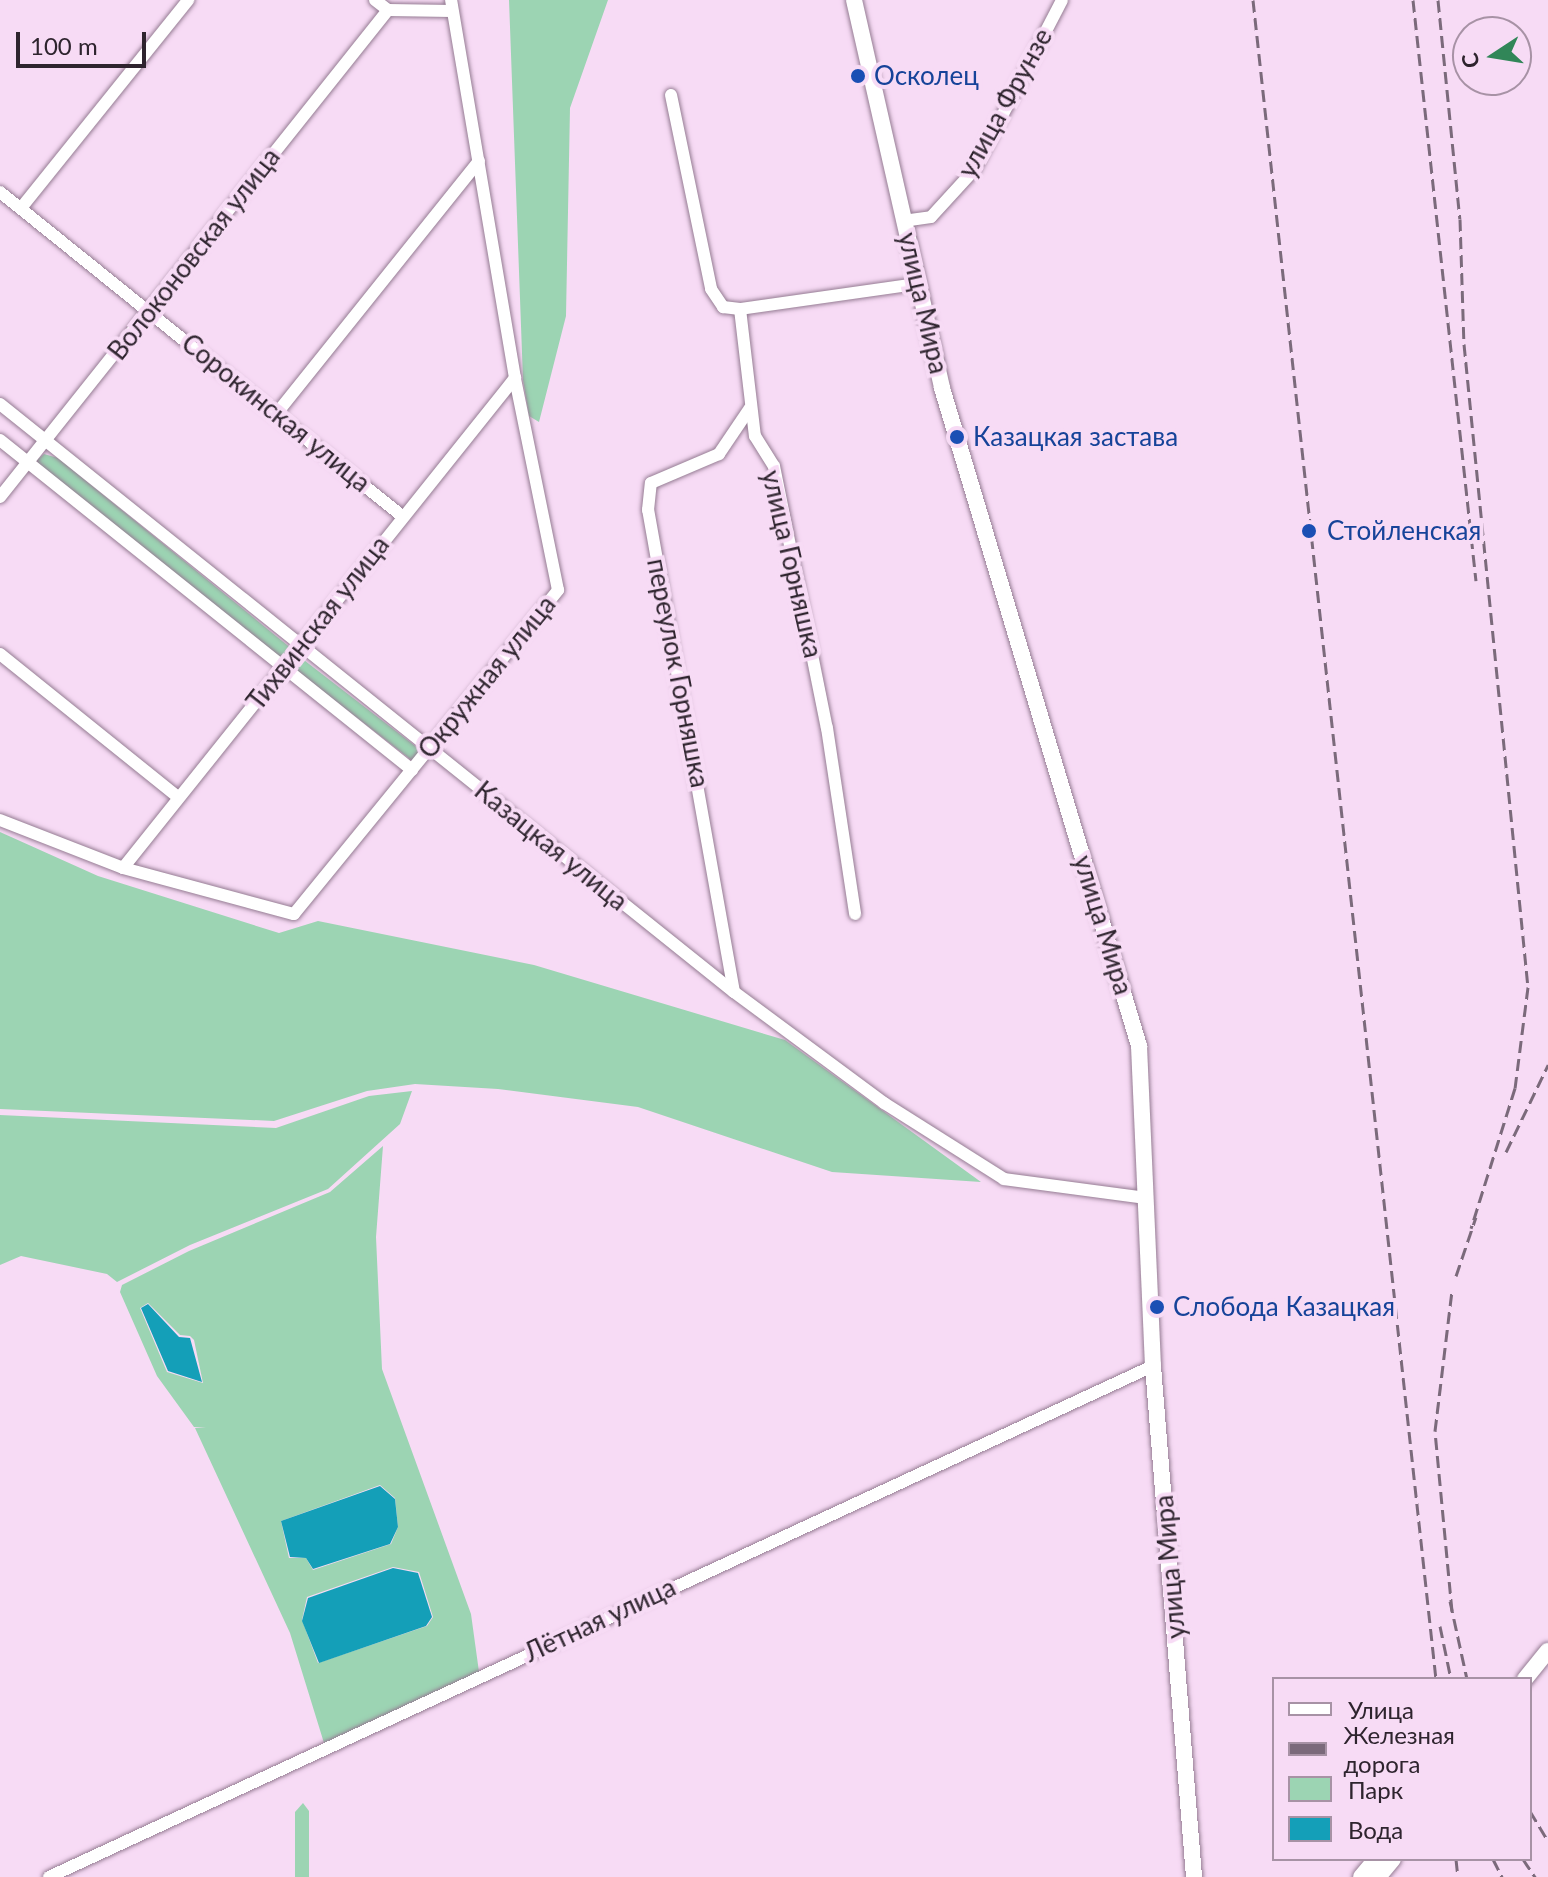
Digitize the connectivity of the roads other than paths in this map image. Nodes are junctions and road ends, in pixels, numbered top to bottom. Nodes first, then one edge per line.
1 (188, 0) edge
2 (375, 0) edge
3 (854, 0) edge
4 (1062, 0) edge
5 (452, 6) edge
6 (388, 10) junction
7 (671, 95) dead end
8 (479, 161) junction
9 (0, 192) edge
10 (21, 208) junction
11 (903, 221) junction
12 (916, 284) junction
13 (740, 309) junction
14 (150, 311) junction
15 (515, 378) junction
16 (0, 404) edge
17 (750, 408) junction
18 (277, 413) junction
19 (0, 440) edge
20 (46, 440) junction
21 (27, 462) junction
22 (0, 497) edge
23 (402, 516) junction
24 (301, 646) junction
25 (0, 654) edge
26 (286, 666) junction
27 (429, 749) junction
28 (412, 770) junction
29 (178, 797) junction
30 (0, 820) edge
31 (123, 868) junction
32 (855, 914) dead end
33 (734, 992) junction
34 (1146, 1198) junction
35 (1153, 1366) junction
36 (1546, 1660) edge
37 (1527, 1677) edge
38 (1532, 1687) edge
39 (1374, 1861) edge
40 (1391, 1861) edge
41 (49, 1877) edge
42 (1194, 1877) edge
43 (1361, 1877) edge
44 (1378, 1877) edge

1 - 10 street
2 - 6 street
3 - 11 main road, улица Мира
4 - 11 street, улица Фрунзе
5 - 6 street
5 - 8 street, Окружная улица
6 - 14 street, Волоконовская улица
7 - 13 street
8 - 15 street, Окружная улица
8 - 18 street
9 - 10 street, Сорокинская улица
10 - 14 street, Сорокинская улица
11 - 12 main road, улица Мира
12 - 13 street
12 - 34 main road, улица Мира
13 - 17 street, улица Горняшка
14 - 18 street, Сорокинская улица
14 - 20 street, Волоконовская улица
15 - 23 street, Тихвинская улица
15 - 27 street, Окружная улица
16 - 20 street, Казацкая улица
17 - 32 street, улица Горняшка
17 - 33 street, переулок Горняшка
18 - 23 street, Сорокинская улица
19 - 21 street
20 - 21 street, Волоконовская улица
20 - 24 street, Казацкая улица
21 - 22 street, Волоконовская улица
21 - 26 street
23 - 24 street, Тихвинская улица
24 - 26 street, Тихвинская улица
24 - 27 street, Казацкая улица
25 - 29 street
26 - 28 street
26 - 29 street, Тихвинская улица
27 - 28 street, Окружная улица
27 - 33 street, Казацкая улица
28 - 31 street, Окружная улица
29 - 31 street, Тихвинская улица
30 - 31 street, Окружная улица
33 - 34 street, Казацкая улица
34 - 35 main road, улица Мира
35 - 41 street, Лётная улица
35 - 42 main road, улица Мира
36 - 37 main road
36 - 38 main road
39 - 43 main road
40 - 44 main road

